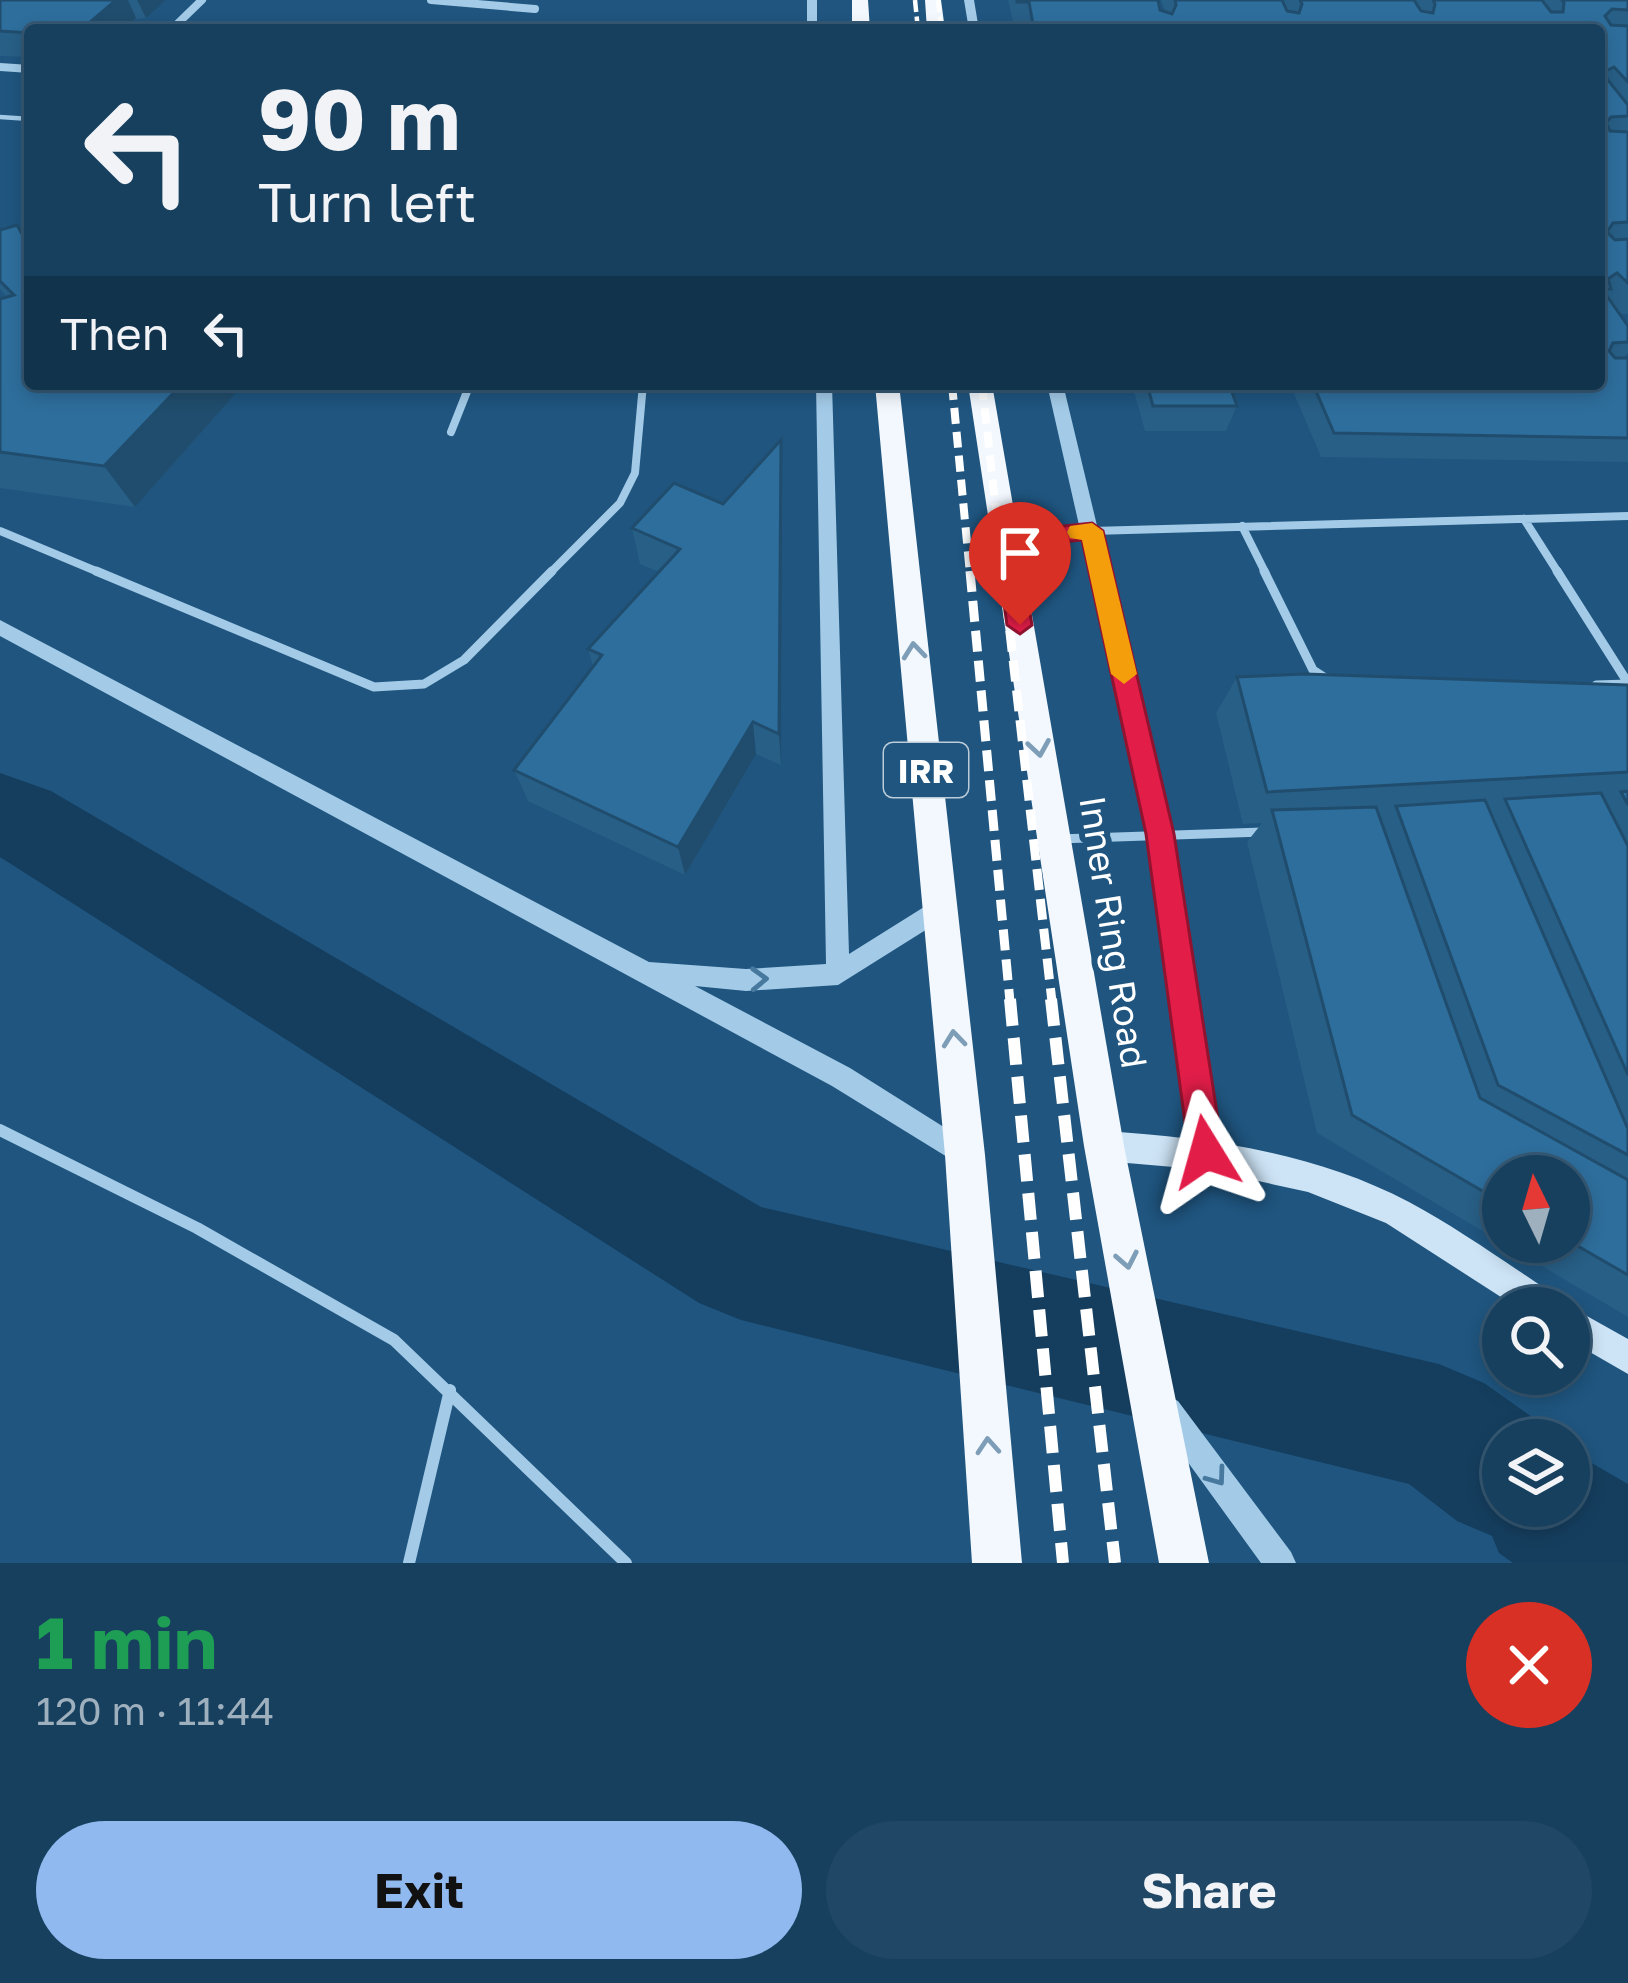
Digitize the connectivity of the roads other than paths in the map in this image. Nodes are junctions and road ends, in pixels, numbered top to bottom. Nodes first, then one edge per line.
1 (202, 0) edge
2 (431, 0) edge
3 (535, 9) dead end
4 (178, 24) edge
5 (468, 390) edge
6 (642, 390) edge
7 (824, 390) edge
8 (888, 390) edge
9 (981, 390) edge
10 (1057, 390) edge
11 (451, 432) dead end
12 (1628, 517) edge
13 (1524, 519) junction
14 (1242, 526) junction
15 (0, 531) edge
16 (1092, 531) junction
17 (1006, 539) junction
18 (0, 627) edge
19 (1628, 683) edge
20 (1335, 685) edge
21 (1581, 685) edge
22 (1283, 831) edge
23 (1160, 834) junction
24 (1053, 839) junction
25 (940, 908) junction
26 (642, 970) junction
27 (838, 974) junction
28 (0, 1130) edge
29 (1104, 1146) junction
30 (1206, 1152) junction
31 (965, 1155) junction
32 (1513, 1287) edge
33 (1590, 1335) edge
34 (1628, 1358) edge
35 (450, 1390) junction
36 (1153, 1391) junction
37 (409, 1563) edge
38 (626, 1563) edge
39 (997, 1563) edge
40 (1184, 1563) edge
41 (1280, 1563) edge

1 - 4 street
2 - 3 street
5 - 11 lane
6 - 15 lane
7 - 27 street
25 -> 8 highway, IRR
9 - 17 highway, Inner Ring Road
10 - 16 street
12 - 13 lane
13 - 14 lane
13 - 19 lane
14 - 16 lane
14 - 20 lane
16 - 17 lane
16 - 23 street
17 -> 24 highway, Inner Ring Road
18 - 26 street
19 - 21 lane
22 - 23 lane
23 - 24 lane
23 - 30 street
24 - 29 highway, Inner Ring Road
25 - 27 street
31 -> 25 highway, IRR
26 -> 27 street
26 - 31 street
28 - 35 lane
29 - 30 main road
29 -> 36 highway, Inner Ring Road
30 - 32 main road
39 -> 31 highway, IRR
33 - 34 main road
35 - 37 lane
35 - 38 lane
36 - 40 highway, Inner Ring Road
36 -> 41 street

